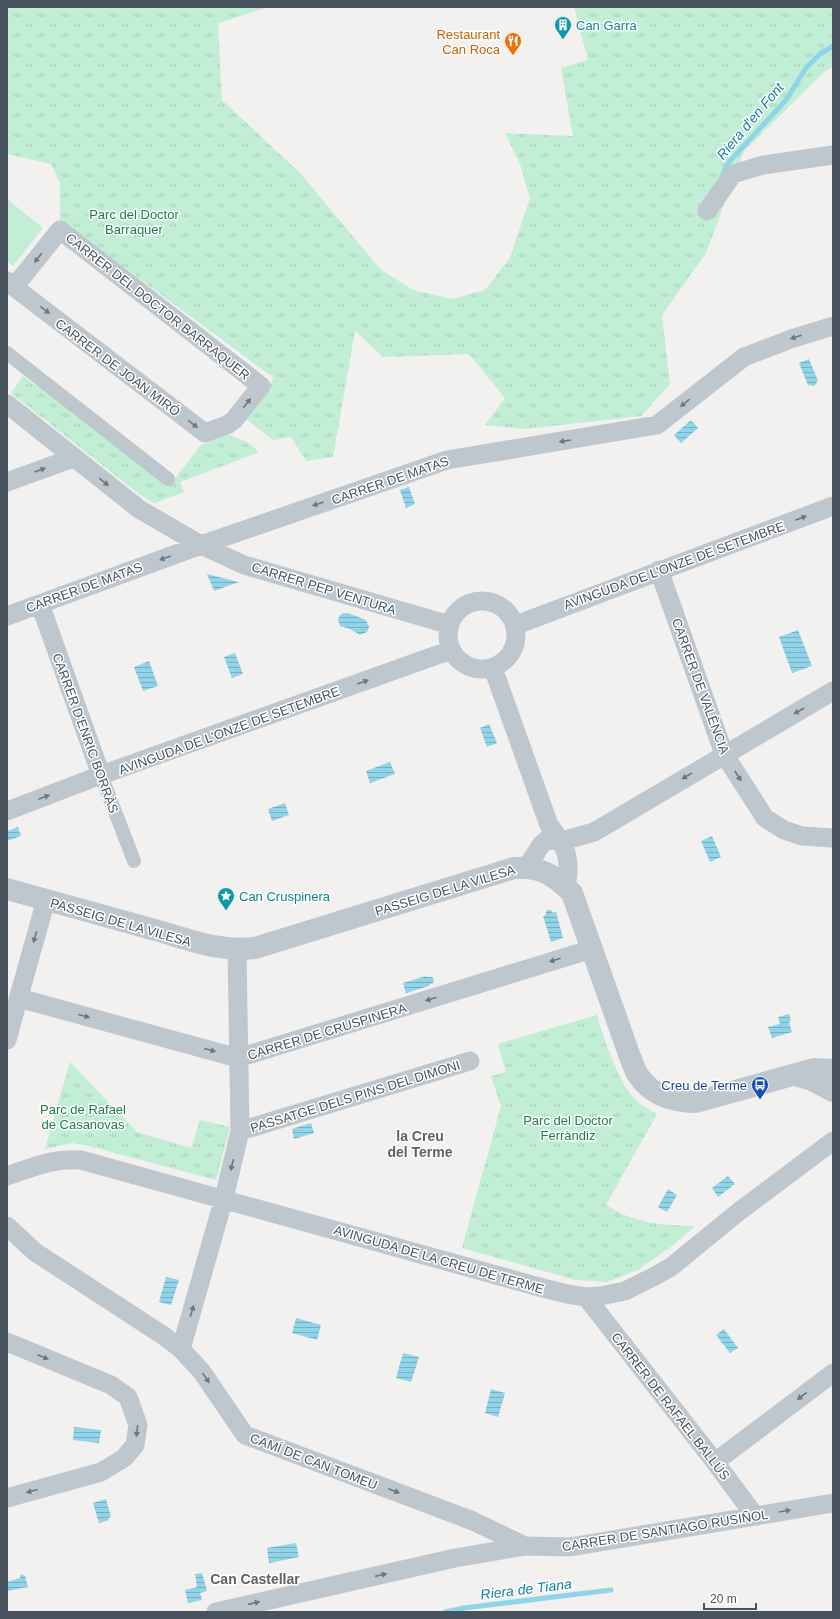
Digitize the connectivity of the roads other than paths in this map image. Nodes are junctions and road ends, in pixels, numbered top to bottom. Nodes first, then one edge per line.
1 (833, 155) edge
2 (708, 211) dead end
3 (11, 284) edge
4 (833, 326) edge
5 (7, 353) edge
6 (7, 404) edge
7 (234, 420) joint
8 (73, 458) junction
9 (168, 479) dead end
10 (7, 482) edge
11 (833, 506) edge
12 (201, 545) junction
13 (659, 570) junction
14 (40, 604) junction
15 (7, 616) edge
16 (516, 624) junction
17 (450, 625) junction
18 (452, 650) junction
19 (493, 668) junction
20 (833, 691) edge
21 (724, 754) junction
22 (100, 775) junction
23 (7, 811) edge
24 (553, 835) junction
25 (833, 838) edge
26 (134, 861) dead end
27 (536, 869) junction
28 (566, 887) junction
29 (7, 889) edge
30 (46, 900) junction
31 (592, 948) junction
32 (237, 950) junction
33 (19, 996) junction
34 (7, 1040) edge
35 (238, 1058) junction
36 (470, 1061) dead end
37 (833, 1070) edge
38 (795, 1075) junction
39 (833, 1091) edge
40 (240, 1131) junction
41 (833, 1141) edge
42 (7, 1176) edge
43 (224, 1198) junction
44 (7, 1226) edge
45 (586, 1297) junction
46 (7, 1342) edge
47 (181, 1349) junction
48 (833, 1373) edge
49 (715, 1462) junction
50 (7, 1498) edge
51 (833, 1503) edge
52 (755, 1516) junction
53 (525, 1546) junction
54 (216, 1612) edge

1 - 2 street
3 -> 7 street, CARRER DE JOAN MIRÓ
7 -> 3 street, CARRER DEL DOCTOR BARRAQUER
4 -> 12 street, CARRER DE MATAS
5 - 9 street
6 - 8 street, CARRER PEP VENTURA
10 -> 8 street
8 -> 12 street, CARRER PEP VENTURA
13 -> 11 street, AVINGUDA DE L'ONZE DE SETEMBRE
12 -> 14 street, CARRER DE MATAS
12 - 17 street, CARRER PEP VENTURA
13 - 16 street, AVINGUDA DE L'ONZE DE SETEMBRE
13 - 21 street, CARRER DE VALÈNCIA
14 - 15 street, CARRER DE MATAS
14 - 22 street, CARRER D'ENRIC BORRÀS
16 - 17 street
16 - 19 street
17 - 18 street
18 - 19 street
22 -> 18 street, AVINGUDA DE L'ONZE DE SETEMBRE
19 - 24 street
20 -> 21 street
21 -> 24 street
21 -> 25 street, CARRER DE VALÈNCIA
23 -> 22 street, AVINGUDA DE L'ONZE DE SETEMBRE
22 - 26 street, CARRER D'ENRIC BORRÀS
24 - 27 street
24 - 28 street
27 - 28 street
27 - 32 street, PASSEIG DE LA VILESA
28 - 31 street
29 - 30 street, PASSEIG DE LA VILESA
30 - 32 street, PASSEIG DE LA VILESA
30 -> 33 street
31 -> 35 street, CARRER DE CRUSPINERA
31 - 38 street
32 - 35 street
33 - 34 street
33 -> 35 street, CARRER DE CRUSPINERA
35 - 40 street
36 - 40 street, PASSATGE DELS PINS DEL DIMONI
37 - 38 street
38 - 39 street
40 -> 43 street
41 - 45 street, AVINGUDA DE LA CREU DE TERME
42 - 43 street, AVINGUDA DE LA CREU DE TERME
43 - 45 street, AVINGUDA DE LA CREU DE TERME
47 -> 43 street
44 - 47 street, CAMÍ DE CAN TOMEU
45 - 49 street, CARRER DE RAFAEL BALLÚS
46 -> 50 street
47 -> 53 street, CAMÍ DE CAN TOMEU
48 -> 49 street
49 - 52 street, CARRER DE RAFAEL BALLÚS
52 -> 51 street, CARRER DE SANTIAGO RUSIÑOL
52 - 53 street, CARRER DE SANTIAGO RUSIÑOL
54 -> 53 street, CARRER DE SANTIAGO RUSIÑOL

